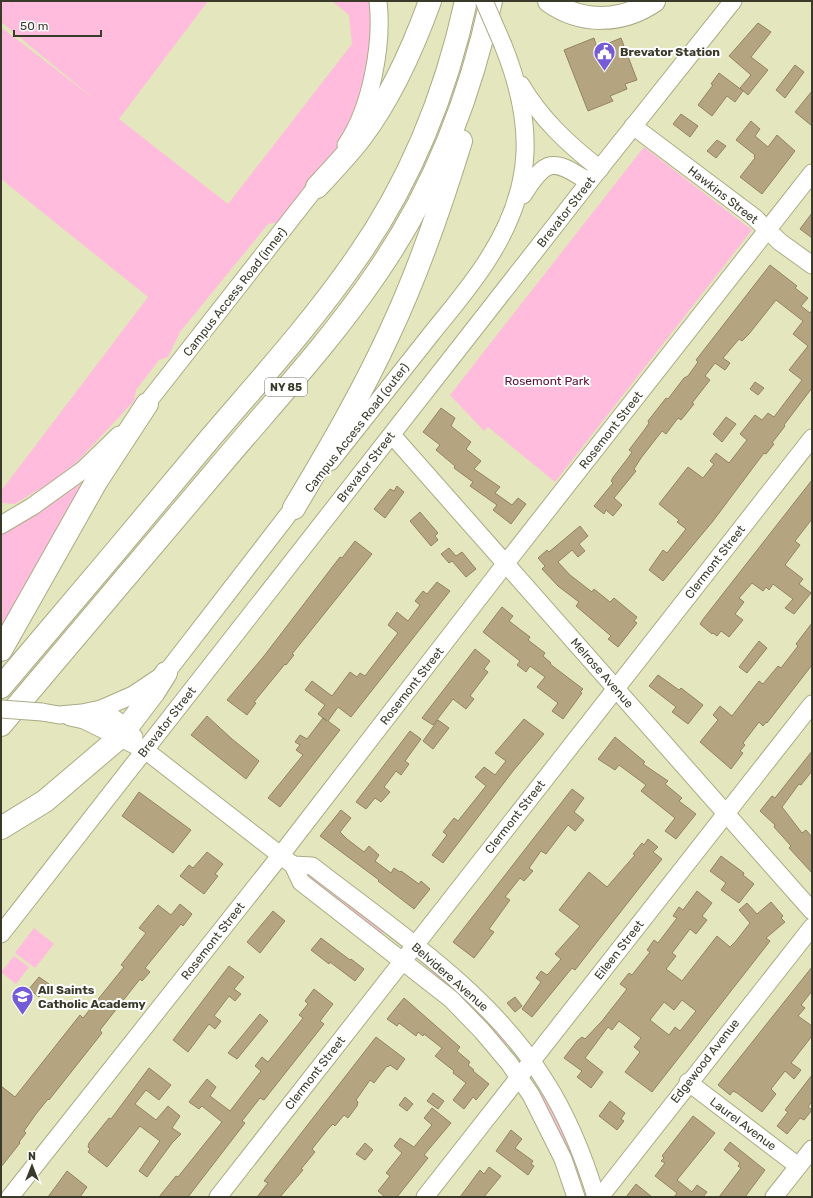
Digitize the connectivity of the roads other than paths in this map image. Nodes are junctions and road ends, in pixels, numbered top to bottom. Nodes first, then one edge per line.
1 (378, 1) edge
2 (430, 1) edge
3 (466, 1) edge
4 (484, 1) edge
5 (492, 1) edge
6 (549, 1) edge
7 (654, 1) edge
8 (733, 1) edge
9 (503, 45) junction
10 (633, 126) junction
11 (600, 169) junction
12 (812, 173) edge
13 (589, 182) junction
14 (317, 187) junction
15 (512, 212) junction
16 (767, 230) junction
17 (812, 265) edge
18 (147, 404) junction
19 (392, 435) junction
20 (812, 438) edge
21 (294, 508) junction
22 (1, 525) edge
23 (506, 563) junction
24 (1, 650) edge
25 (166, 673) junction
26 (1, 687) edge
27 (615, 689) junction
28 (812, 704) edge
29 (1, 709) edge
30 (101, 709) junction
31 (51, 713) junction
32 (1, 725) edge
33 (123, 732) junction
34 (145, 750) junction
35 (726, 813) junction
36 (1, 828) edge
37 (287, 860) junction
38 (812, 911) edge
39 (812, 926) edge
40 (1, 934) edge
41 (414, 946) junction
42 (402, 962) junction
43 (532, 1062) junction
44 (519, 1078) junction
45 (688, 1082) junction
46 (812, 1149) edge
47 (798, 1166) junction
48 (10, 1197) edge
49 (218, 1197) edge
50 (425, 1197) edge
51 (576, 1197) edge
52 (596, 1197) edge
53 (600, 1197) edge
54 (774, 1197) edge

1 - 14 street, Campus Access Road (inner)
2 - 14 highway
3 - 26 highway, NY 85
4 - 9 street, Campus Access Road (outer), bridge
5 - 21 highway
5 - 32 highway, NY 85
6 - 7 highway
8 - 10 street, Brevator Street
9 - 11 street
9 - 15 street, Campus Access Road (outer)
10 - 11 street, Brevator Street
10 - 16 street, Hawkins Street
11 - 13 street, Brevator Street
12 - 16 street, Rosemont Street
13 - 15 street
13 - 19 street, Brevator Street
14 - 18 street, Campus Access Road (inner)
15 - 21 street, Campus Access Road (outer)
16 - 17 street, Hawkins Street
16 - 23 street, Rosemont Street
18 - 22 street, Campus Access Road (inner)
18 - 24 highway
19 - 23 street, Melrose Avenue
19 - 34 street, Brevator Street
20 - 27 street, Clermont Street
21 - 25 street, Campus Access Road (outer)
23 - 27 street, Melrose Avenue
23 - 37 street, Rosemont Street
25 - 30 street, Campus Access Road (outer)
25 - 33 highway
27 - 35 street, Melrose Avenue
27 - 41 street, Clermont Street
28 - 35 street, Eileen Street
29 - 31 street, Campus Access Road (outer), bridge
30 - 31 street, Campus Access Road (outer)
30 - 33 street, Belvidere Avenue
31 - 33 street, Belvidere Avenue
33 - 34 street, Belvidere Avenue
33 - 36 highway
34 - 37 street, Belvidere Avenue
34 - 40 street, Brevator Street
35 - 38 street, Melrose Avenue
35 - 43 street, Eileen Street
37 - 41 street, Belvidere Avenue
37 - 42 street, Belvidere Avenue
37 - 48 street, Rosemont Street
39 - 45 street, Edgewood Avenue
41 - 42 street, Clermont Street
41 - 43 street, Belvidere Avenue
42 - 44 street, Belvidere Avenue
42 - 49 street, Clermont Street
43 - 44 street, Eileen Street
43 - 52 street, Belvidere Avenue
44 - 50 street, Eileen Street
44 - 51 street, Belvidere Avenue
45 - 47 street, Laurel Avenue
45 - 53 street, Edgewood Avenue
46 - 47 street
47 - 54 street

